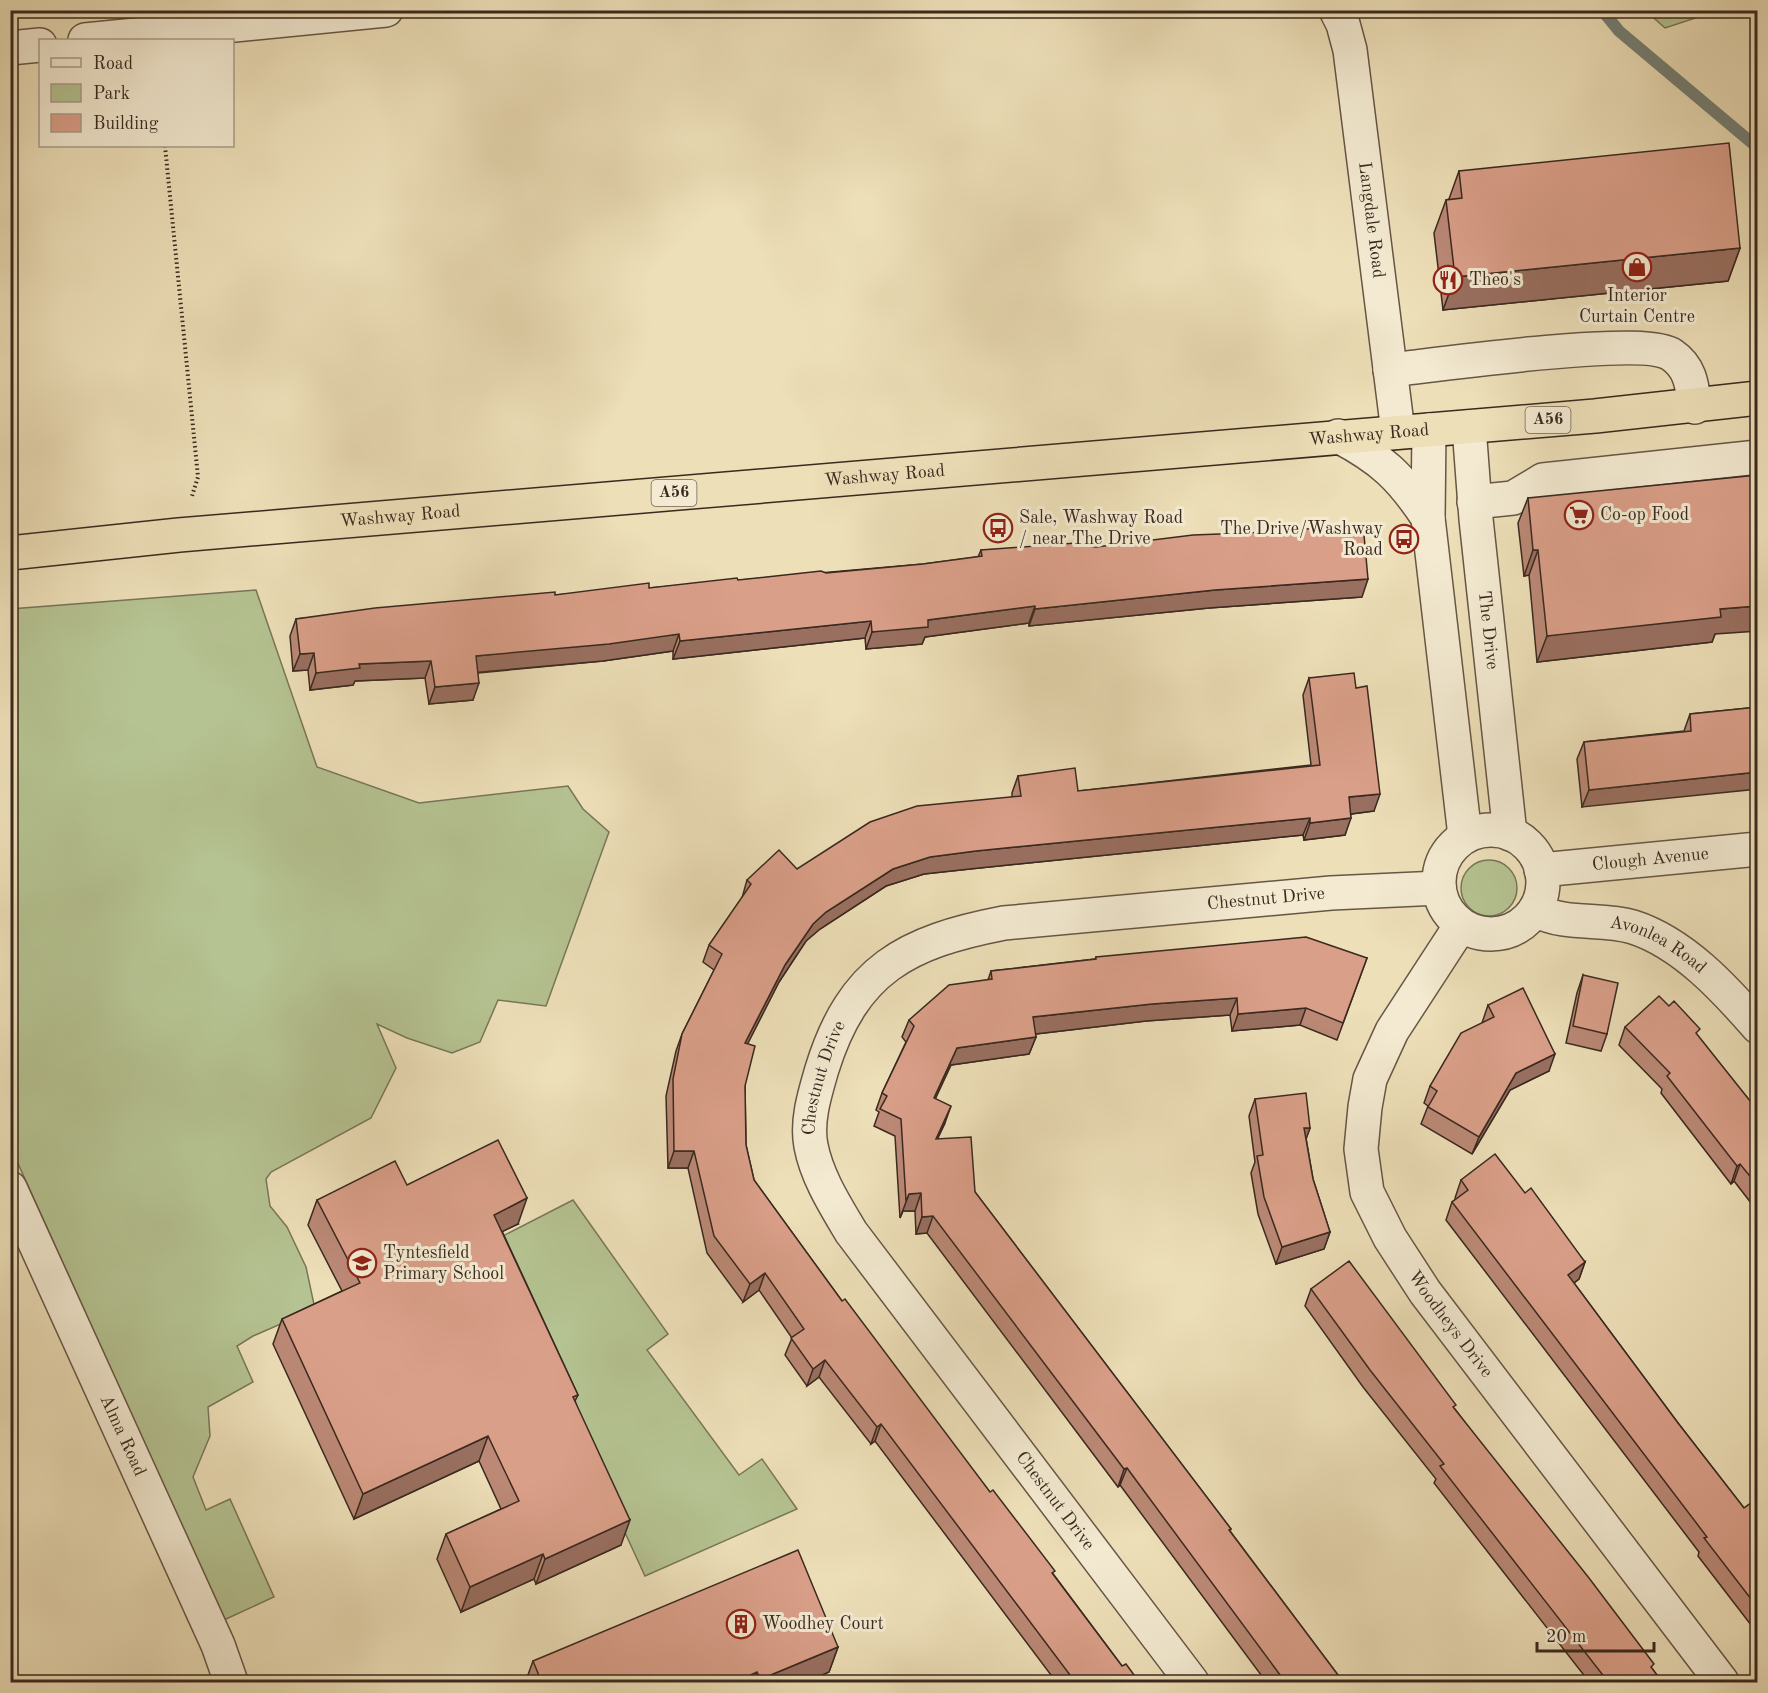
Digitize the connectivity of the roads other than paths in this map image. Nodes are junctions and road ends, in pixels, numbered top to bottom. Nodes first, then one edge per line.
1 (386, 10) edge
2 (1336, 10) edge
3 (155, 22) edge
4 (90, 39) edge
5 (39, 45) edge
6 (10, 48) edge
7 (1390, 370) junction
8 (1758, 398) edge
9 (1695, 407) junction
10 (1469, 427) junction
11 (1414, 431) junction
12 (1338, 436) junction
13 (1758, 457) edge
14 (1474, 502) junction
15 (1428, 518) junction
16 (10, 553) edge
17 (1510, 834) junction
18 (1466, 836) junction
19 (1758, 849) edge
20 (1541, 870) junction
21 (1439, 888) junction
22 (1535, 910) junction
23 (1461, 925) junction
24 (1758, 1027) edge
25 (10, 1188) edge
26 (231, 1683) edge
27 (1192, 1683) edge
28 (1722, 1683) edge

1 - 3 street
2 - 7 street, Langdale Road
3 - 4 street
5 - 6 street
7 - 9 street
7 - 11 street, Langdale Road
8 - 9 highway, Washway Road / A56
9 - 10 highway, Washway Road / A56
10 - 11 highway, Washway Road / A56
10 - 14 street, The Drive
11 - 12 highway, Washway Road / A56
11 - 15 street
12 - 15 street
12 - 16 highway, Washway Road / A56
13 - 14 street
14 - 17 street, The Drive
15 - 18 street
17 - 18 street
17 - 20 street
18 - 21 street
19 - 20 street, Clough Avenue
20 - 22 street
21 - 23 street
21 - 27 street, Chestnut Drive
22 - 23 street
22 - 24 street, Avonlea Road
23 - 28 street, Woodheys Drive
25 - 26 street, Alma Road

